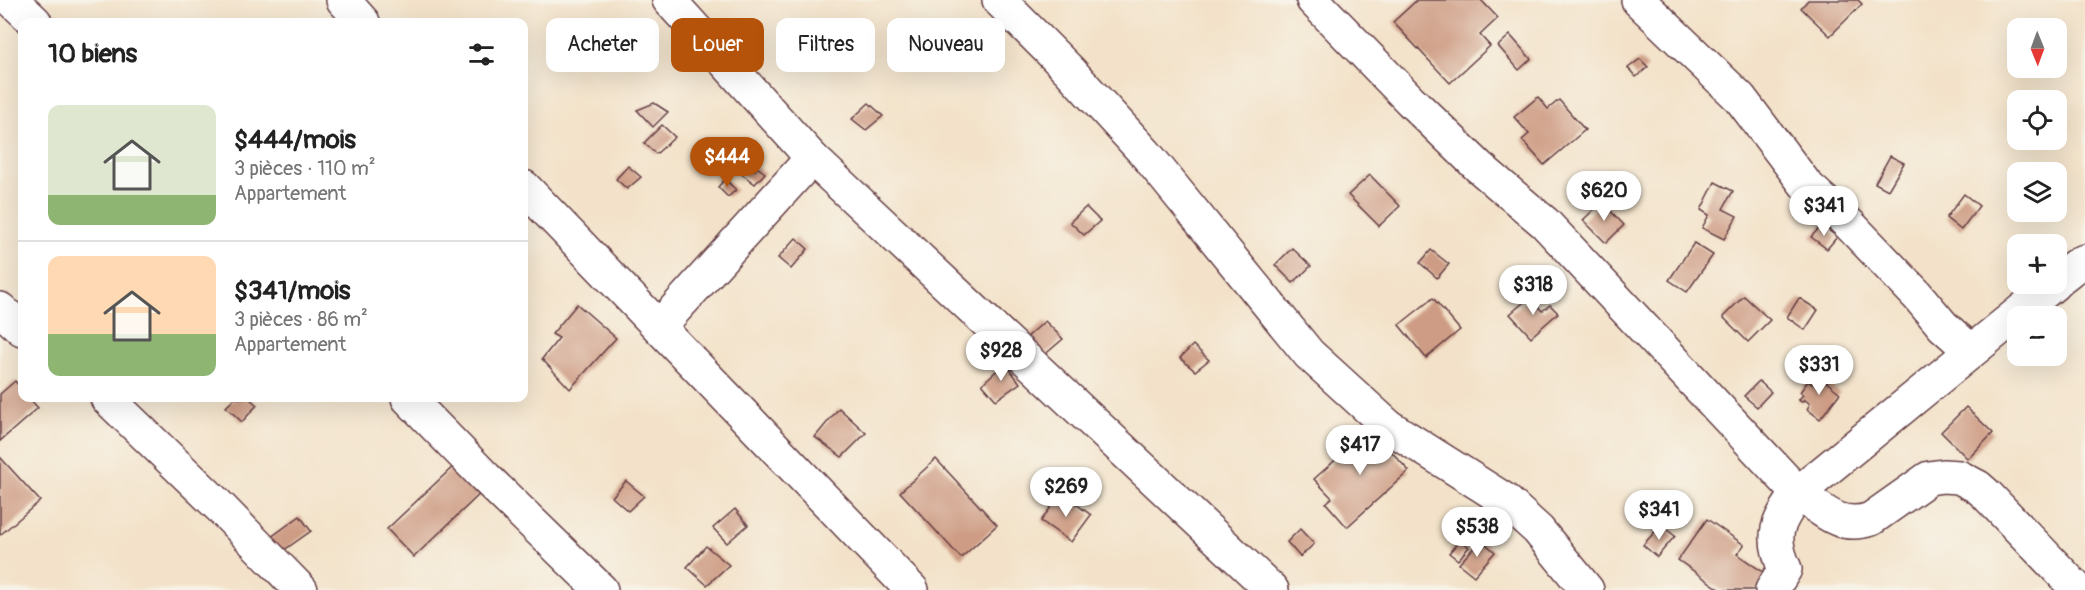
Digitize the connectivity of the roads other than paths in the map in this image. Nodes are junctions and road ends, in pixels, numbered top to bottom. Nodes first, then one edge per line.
1 (12, 0) edge
2 (343, 0) edge
3 (669, 0) edge
4 (999, 0) edge
5 (1313, 0) edge
6 (1638, 0) edge
7 (30, 18) edge
8 (359, 18) edge
9 (812, 158) junction
10 (528, 192) edge
11 (2085, 261) edge
12 (2067, 272) edge
13 (2040, 294) edge
14 (0, 309) edge
15 (18, 325) edge
16 (659, 327) junction
17 (1970, 350) junction
18 (111, 402) edge
19 (412, 402) edge
20 (1798, 493) junction
21 (301, 590) edge
22 (601, 590) edge
23 (912, 590) edge
24 (1272, 590) edge
25 (1587, 590) edge
26 (1772, 590) edge
27 (2078, 590) edge

1 - 7 street
2 - 8 street
3 - 9 street
4 - 25 street
5 - 20 street
6 - 17 street
9 - 16 street
9 - 24 street
10 - 16 street
11 - 12 street
13 - 17 street
14 - 15 street
16 - 23 street
17 - 20 street
18 - 21 street
19 - 22 street
20 - 26 street
20 - 27 street

